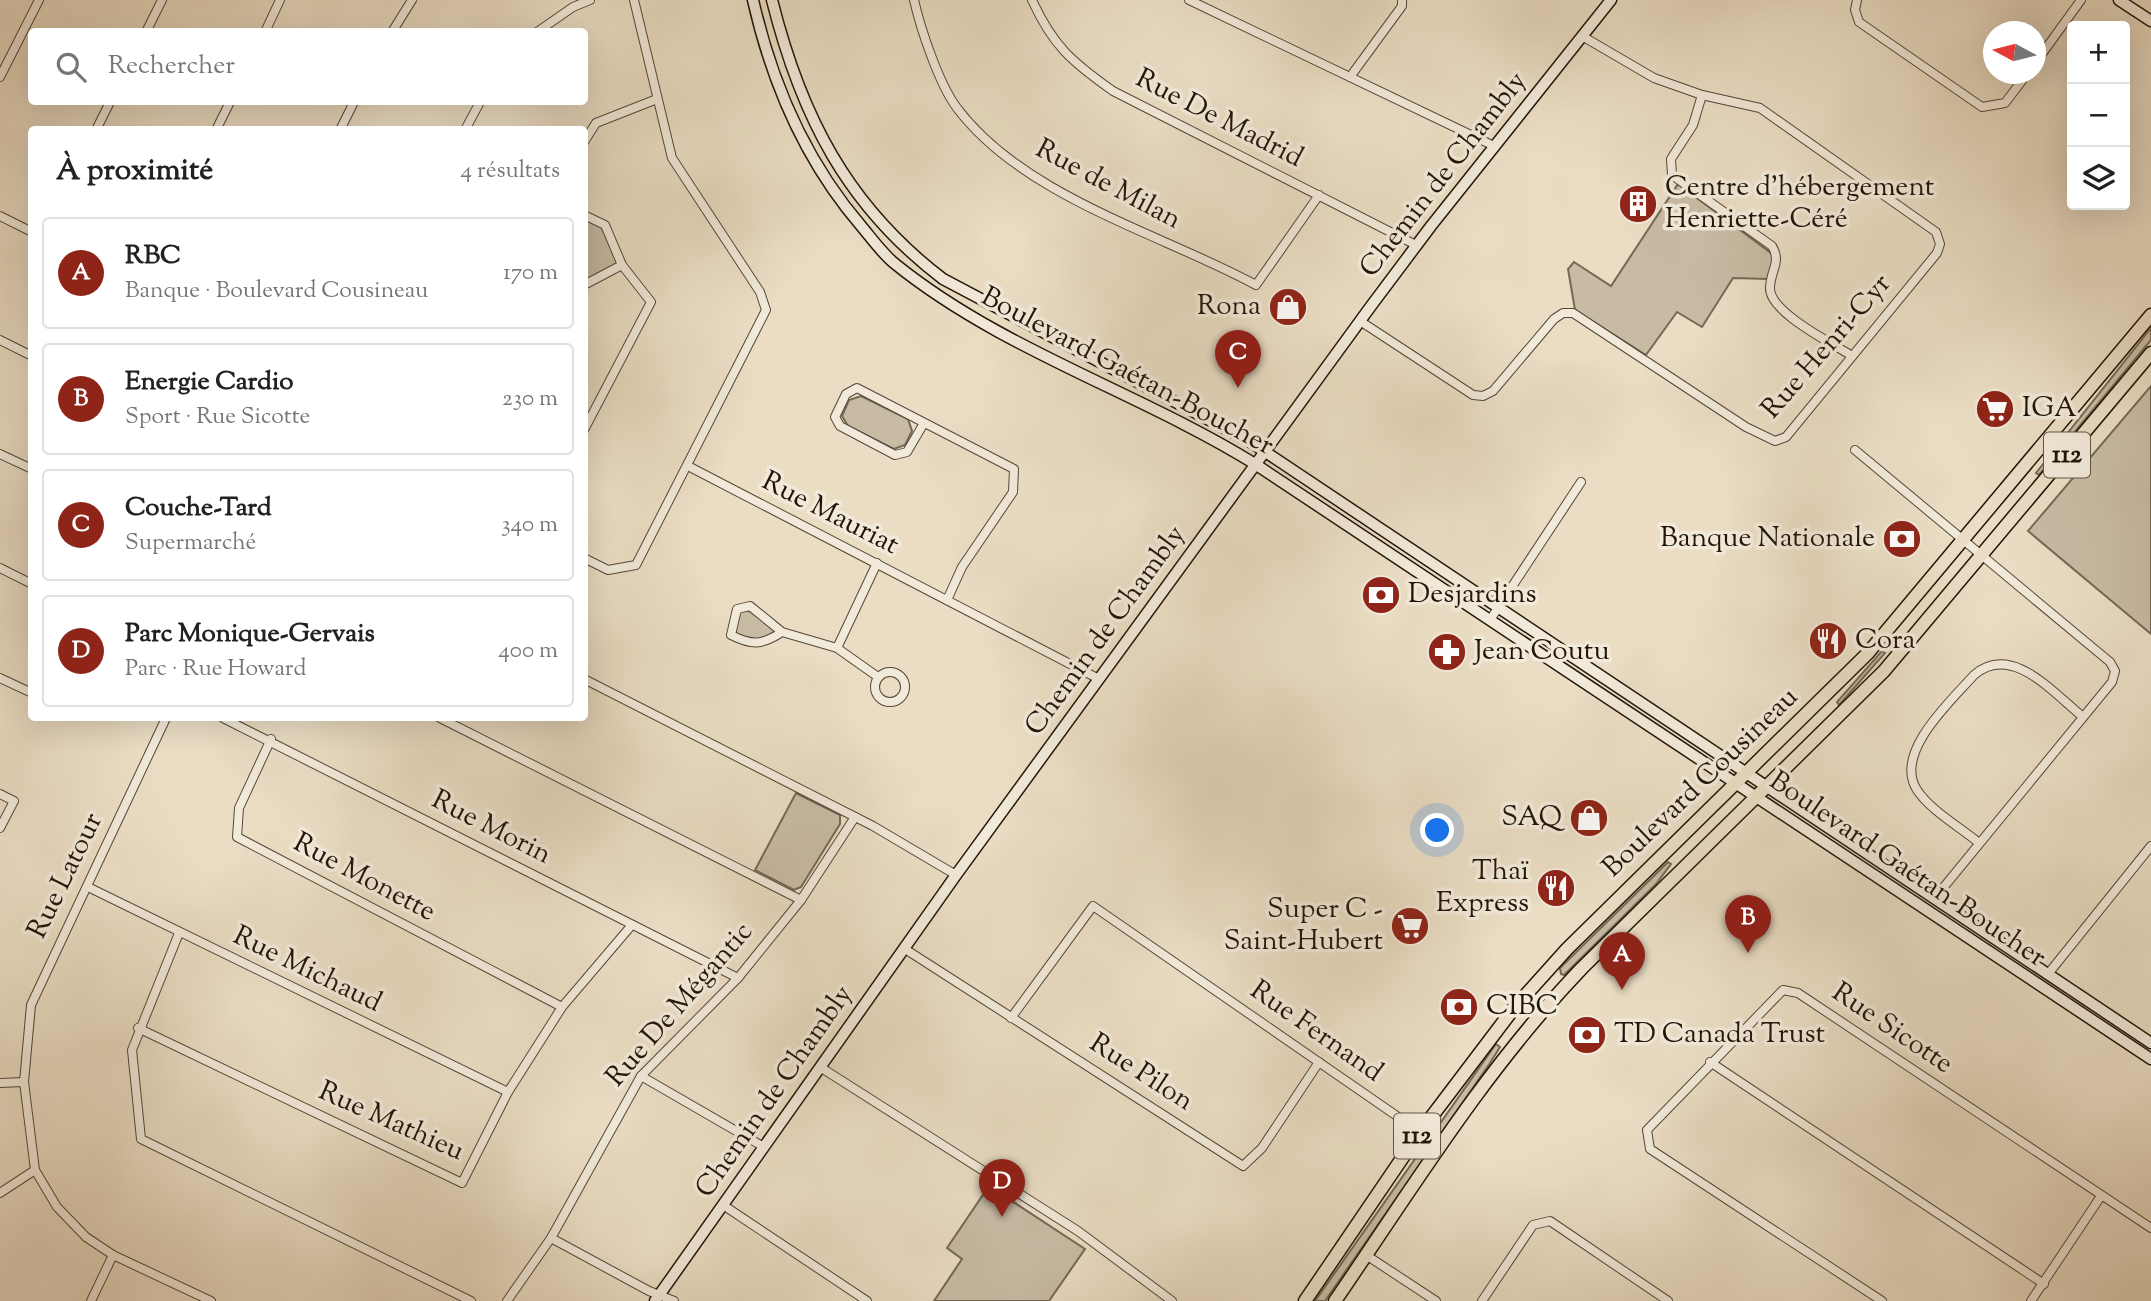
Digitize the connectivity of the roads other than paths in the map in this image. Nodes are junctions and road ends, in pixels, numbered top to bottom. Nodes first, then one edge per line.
1 (39, 0) edge
2 (162, 0) edge
3 (280, 0) edge
4 (412, 0) edge
5 (590, 0) edge
6 (634, 0) edge
7 (753, 0) edge
8 (772, 0) edge
9 (914, 0) edge
10 (1032, 0) edge
11 (1189, 0) edge
12 (1402, 0) edge
13 (1611, 0) edge
14 (1857, 0) edge
15 (2081, 0) edge
16 (2119, 0) edge
17 (572, 3) edge
18 (2151, 21) edge
19 (148, 28) edge
20 (267, 28) edge
21 (394, 28) edge
22 (542, 28) edge
23 (1582, 36) junction
24 (2046, 47) edge
25 (1350, 77) junction
26 (0, 78) edge
27 (2019, 84) edge
28 (1702, 95) junction
29 (657, 99) junction
30 (108, 105) edge
31 (228, 105) edge
32 (352, 105) edge
33 (478, 105) edge
34 (98, 126) edge
35 (218, 126) edge
36 (342, 126) edge
37 (467, 126) edge
38 (588, 136) edge
39 (1494, 146) junction
40 (1319, 195) junction
41 (0, 216) edge
42 (588, 217) edge
43 (28, 230) edge
44 (1416, 245) junction
45 (622, 265) junction
46 (588, 283) edge
47 (2151, 315) edge
48 (1360, 321) junction
49 (0, 340) edge
50 (2151, 353) edge
51 (28, 354) edge
52 (1852, 356) junction
53 (588, 416) edge
54 (924, 423) junction
55 (1854, 450) dead end
56 (1265, 451) junction
57 (0, 454) edge
58 (1255, 464) junction
59 (688, 466) junction
60 (28, 467) edge
61 (1581, 482) dead end
62 (1963, 541) junction
63 (1982, 557) junction
64 (588, 560) edge
65 (877, 564) junction
66 (0, 568) edge
67 (28, 582) edge
68 (947, 600) junction
69 (1499, 607) junction
70 (1490, 621) junction
71 (782, 632) junction
72 (837, 648) junction
73 (1568, 672) junction
74 (878, 677) dead end
75 (0, 678) edge
76 (1099, 678) junction
77 (588, 681) edge
78 (1610, 681) junction
79 (28, 691) edge
80 (2082, 717) junction
81 (165, 721) edge
82 (230, 721) edge
83 (446, 721) edge
84 (271, 739) junction
85 (1748, 773) junction
86 (1736, 784) junction
87 (1768, 786) junction
88 (0, 794) edge
89 (1756, 797) junction
90 (855, 817) junction
91 (0, 828) edge
92 (1979, 844) junction
93 (2151, 846) edge
94 (956, 875) junction
95 (88, 887) junction
96 (1934, 899) junction
97 (801, 900) junction
98 (631, 926) junction
99 (179, 933) junction
100 (905, 949) junction
101 (2048, 974) junction
102 (738, 978) junction
103 (562, 1007) junction
104 (1012, 1018) junction
105 (138, 1028) junction
106 (2151, 1043) edge
107 (2151, 1059) edge
108 (1319, 1062) junction
109 (1710, 1062) junction
110 (820, 1067) junction
111 (641, 1076) junction
112 (24, 1082) junction
113 (0, 1083) edge
114 (508, 1092) junction
115 (1420, 1132) junction
116 (764, 1147) junction
117 (35, 1170) junction
118 (0, 1193) edge
119 (2101, 1196) junction
120 (723, 1205) junction
121 (2151, 1228) edge
122 (551, 1238) junction
123 (113, 1255) junction
124 (1366, 1255) junction
125 (2044, 1284) junction
126 (657, 1298) edge
127 (91, 1301) edge
128 (211, 1301) edge
129 (471, 1301) edge
130 (507, 1301) edge
131 (674, 1301) edge
132 (867, 1301) edge
133 (1172, 1301) edge
134 (1305, 1301) edge
135 (1335, 1301) edge
136 (1436, 1301) edge
137 (1482, 1301) edge
138 (1668, 1301) edge
139 (1882, 1301) edge
140 (2031, 1301) edge

1 - 26 street
2 - 19 street
3 - 20 street
4 - 21 street
5 - 17 street
6 - 29 street
7 - 58 street, Boulevard Gaétan-Boucher
8 - 56 street, Boulevard Gaétan-Boucher
9 - 40 street, Rue de Milan
10 - 40 street, Rue De Madrid
11 - 25 street
12 - 25 street
13 - 23 street, Chemin de Chambly
14 - 27 street
15 - 24 street
16 - 18 street
17 - 22 street
23 - 28 street, Rue Henri-Cyr
23 - 39 street, Chemin de Chambly
25 - 39 street
28 - 52 street
28 - 52 street, Rue Henri-Cyr
29 - 38 street
29 - 59 street
30 - 34 street
31 - 35 street
32 - 36 street
33 - 37 street
39 - 44 street, Chemin de Chambly
40 - 44 street, Rue De Madrid
41 - 43 street
42 - 45 street
44 - 48 street, Chemin de Chambly
45 - 46 street
45 - 53 street
47 - 62 main road, Boulevard Cousineau / 112
48 - 52 street, Rue Henri-Cyr
48 - 56 street, Chemin de Chambly
49 - 51 street
50 - 63 main road, Boulevard Cousineau / 112
54 - 54 street
54 - 68 street
55 - 62 street
56 - 58 street, Chemin de Chambly
56 - 69 street, Boulevard Gaétan-Boucher
57 - 60 street
58 - 70 street, Boulevard Gaétan-Boucher
58 - 76 street, Chemin de Chambly
59 - 64 street
59 - 65 street, Rue Mauriat
61 - 69 street
62 - 63 street
62 - 85 main road, Boulevard Cousineau / 112
63 - 80 street
63 - 87 main road, Boulevard Cousineau / 112
65 - 68 street, Rue Mauriat
65 - 72 street
66 - 67 street
68 - 76 street, Rue Mauriat
69 - 70 street
69 - 78 street, Boulevard Gaétan-Boucher
70 - 73 street, Boulevard Gaétan-Boucher
71 - 71 street
71 - 72 street
72 - 74 street
73 - 78 street
73 - 86 street, Boulevard Gaétan-Boucher
75 - 79 street
76 - 94 street, Chemin de Chambly
77 - 90 street
78 - 85 street, Boulevard Gaétan-Boucher
80 - 92 street
80 - 92 street
81 - 95 street, Rue Latour
82 - 84 street, Rue Morin
83 - 97 street
84 - 98 street, Rue Morin
84 - 103 street, Rue Monette
85 - 86 main road, Boulevard Cousineau / 112
85 - 87 street, Boulevard Gaétan-Boucher
86 - 89 street, Boulevard Gaétan-Boucher
86 - 115 main road, Boulevard Cousineau / 112
87 - 89 main road, Boulevard Cousineau / 112
87 - 96 street, Boulevard Gaétan-Boucher
88 - 91 street
89 - 107 street, Boulevard Gaétan-Boucher
89 - 124 main road, Boulevard Cousineau / 112
90 - 94 street
90 - 97 street, Rue De Mégantic
92 - 96 street
93 - 101 street
94 - 100 street, Chemin de Chambly
95 - 99 street, Rue Michaud
95 - 112 street, Rue Latour
96 - 101 street, Boulevard Gaétan-Boucher
97 - 102 street, Rue De Mégantic
98 - 102 street, Rue Morin
98 - 103 street, Rue Mathieu
99 - 105 street
99 - 114 street, Rue Michaud
100 - 104 street, Rue Pilon
100 - 110 street, Chemin de Chambly
101 - 106 street, Boulevard Gaétan-Boucher
102 - 111 street, Rue De Mégantic
103 - 114 street, Rue Mathieu
104 - 108 street, Rue Pilon
104 - 108 street, Rue Fernand
105 - 114 street, Rue Mathieu
105 - 129 street
108 - 115 street, Rue Fernand
109 - 119 street, Rue Sicotte
109 - 125 street
109 - 139 street, Rue Sicotte
110 - 116 street, Chemin de Chambly
110 - 133 street
111 - 116 street
111 - 122 street, Rue De Mégantic
112 - 113 street
112 - 117 street, Rue Latour
115 - 134 main road, Boulevard Cousineau / 112
116 - 120 street, Chemin de Chambly
117 - 118 street
117 - 123 street, Rue Latour
119 - 121 street, Rue Sicotte
119 - 125 street
120 - 126 street, Chemin de Chambly
120 - 132 street
122 - 126 street
122 - 130 street, Rue De Mégantic
123 - 127 street
123 - 128 street, Rue Latour
124 - 135 main road, Boulevard Cousineau / 112
124 - 136 street
125 - 140 street
126 - 131 street
137 - 138 street

